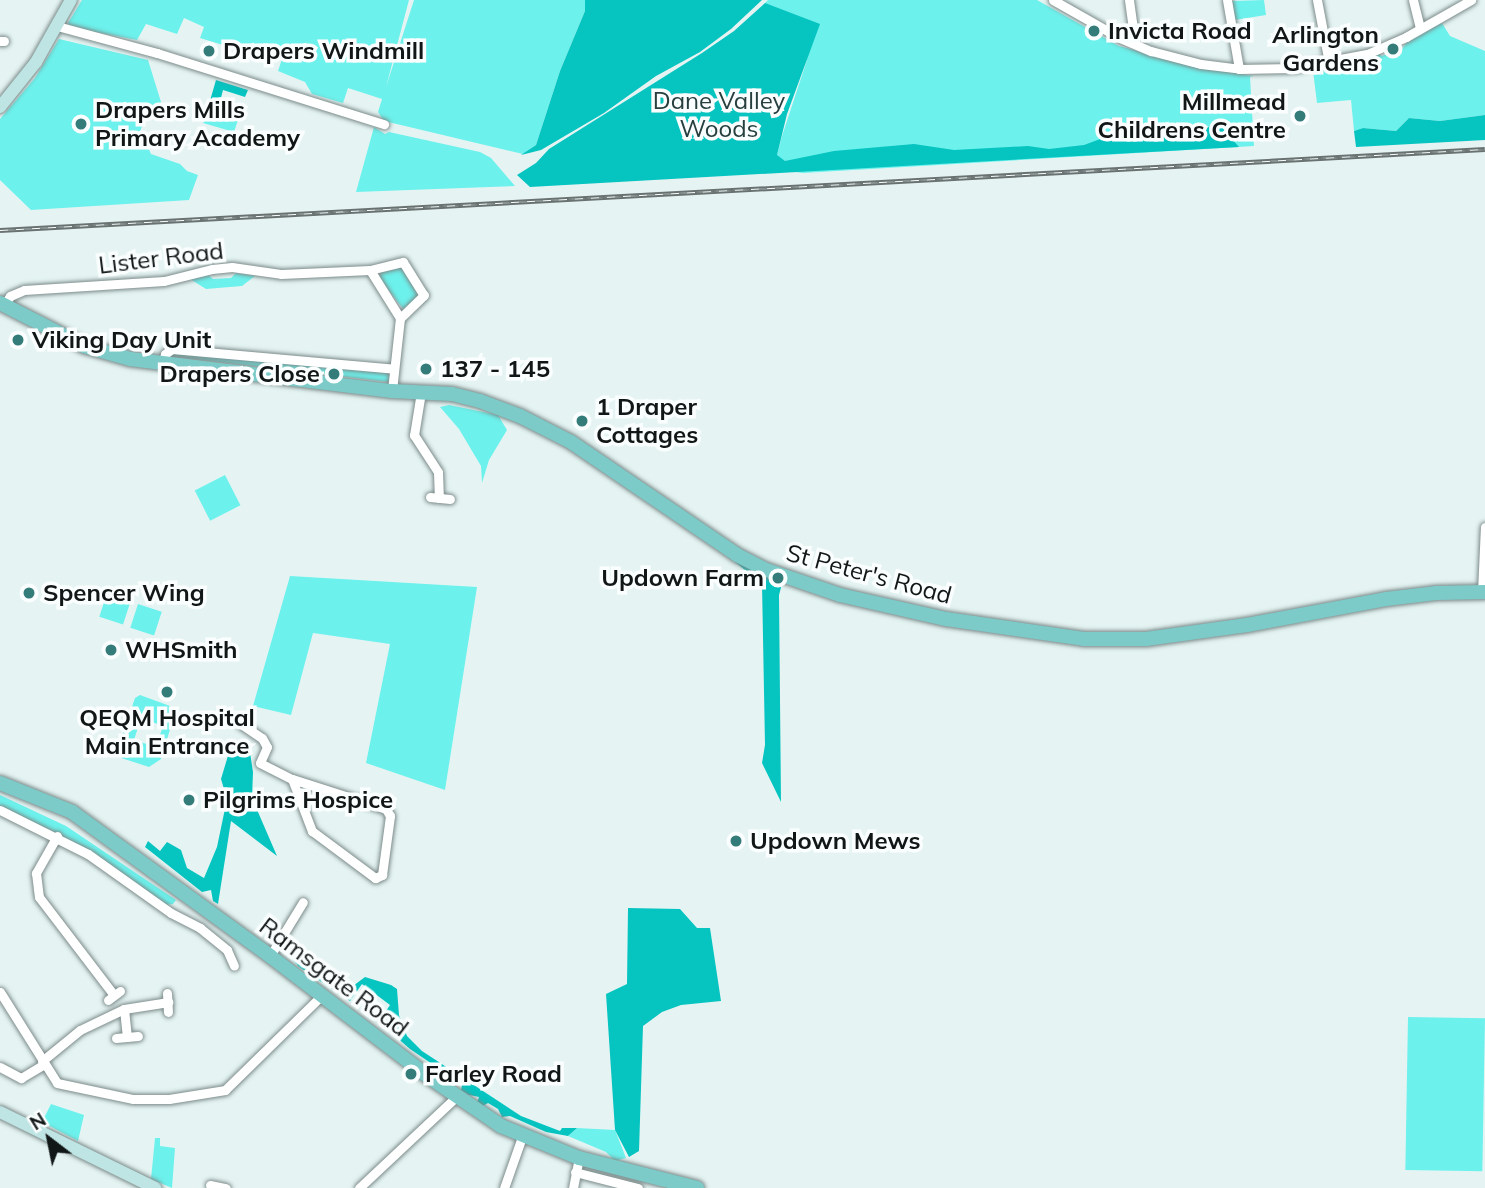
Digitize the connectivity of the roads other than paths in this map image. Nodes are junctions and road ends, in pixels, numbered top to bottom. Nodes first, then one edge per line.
1 (1053, 0) edge
2 (1129, 0) edge
3 (1227, 0) edge
4 (1317, 0) edge
5 (1413, 0) edge
6 (1471, 0) edge
7 (67, 1) edge
8 (57, 26) junction
9 (1420, 28) junction
10 (1135, 43) junction
11 (1329, 63) junction
12 (1238, 69) junction
13 (0, 107) edge
14 (384, 124) dead end
15 (370, 270) junction
16 (2, 304) edge
17 (400, 318) junction
18 (163, 362) junction
19 (394, 369) junction
20 (392, 391) junction
21 (421, 393) junction
22 (450, 499) dead end
23 (1485, 527) edge
24 (1484, 592) edge
25 (241, 724) dead end
26 (292, 779) junction
27 (0, 783) edge
28 (0, 810) edge
29 (57, 836) junction
30 (303, 902) dead end
31 (270, 956) junction
32 (233, 959) dead end
33 (0, 992) edge
34 (114, 995) dead end
35 (322, 995) junction
36 (168, 1002) dead end
37 (124, 1009) junction
38 (138, 1036) dead end
39 (127, 1037) junction
40 (116, 1038) dead end
41 (43, 1063) junction
42 (0, 1067) edge
43 (456, 1097) junction
44 (0, 1112) edge
45 (522, 1137) junction
46 (577, 1165) junction
47 (654, 1183) edge
48 (211, 1185) dead end
49 (364, 1186) edge
50 (155, 1188) edge
51 (226, 1188) edge
52 (504, 1188) edge
53 (573, 1188) edge
54 (639, 1188) edge
55 (696, 1188) edge

1 - 10 street
2 - 10 street
3 - 12 street
4 - 11 street
5 - 9 street
6 - 9 street
7 - 8 street
8 - 13 street
8 - 14 street
9 - 11 street
10 - 12 street
11 - 12 street
15 - 16 street, Lister Road
15 - 17 street
15 - 17 street, Lister Road
16 - 18 main road, St Peter's Road
17 - 19 street
18 - 19 street, St Peter's Road
18 - 20 main road, St Peter's Road
19 - 20 street
20 - 21 main road, St Peter's Road
21 - 22 street
21 - 24 main road, St Peter's Road
23 - 24 street
25 - 26 street
26 - 26 street
27 - 31 main road, Ramsgate Road
28 - 29 street
29 - 32 street
29 - 34 street
30 - 31 street
31 - 35 main road, Ramsgate Road
33 - 41 street
35 - 41 street
35 - 43 main road, Ramsgate Road
36 - 37 street
37 - 39 street
37 - 41 street
38 - 39 street
39 - 40 street
41 - 42 street
43 - 45 main road, Ramsgate Road
43 - 49 street
44 - 50 street
45 - 46 main road, Ramsgate Road
45 - 52 street
46 - 47 main road, Ramsgate Road
46 - 53 street
46 - 54 street, Ramsgate Road
47 - 55 main road, Ramsgate Road
48 - 51 street

